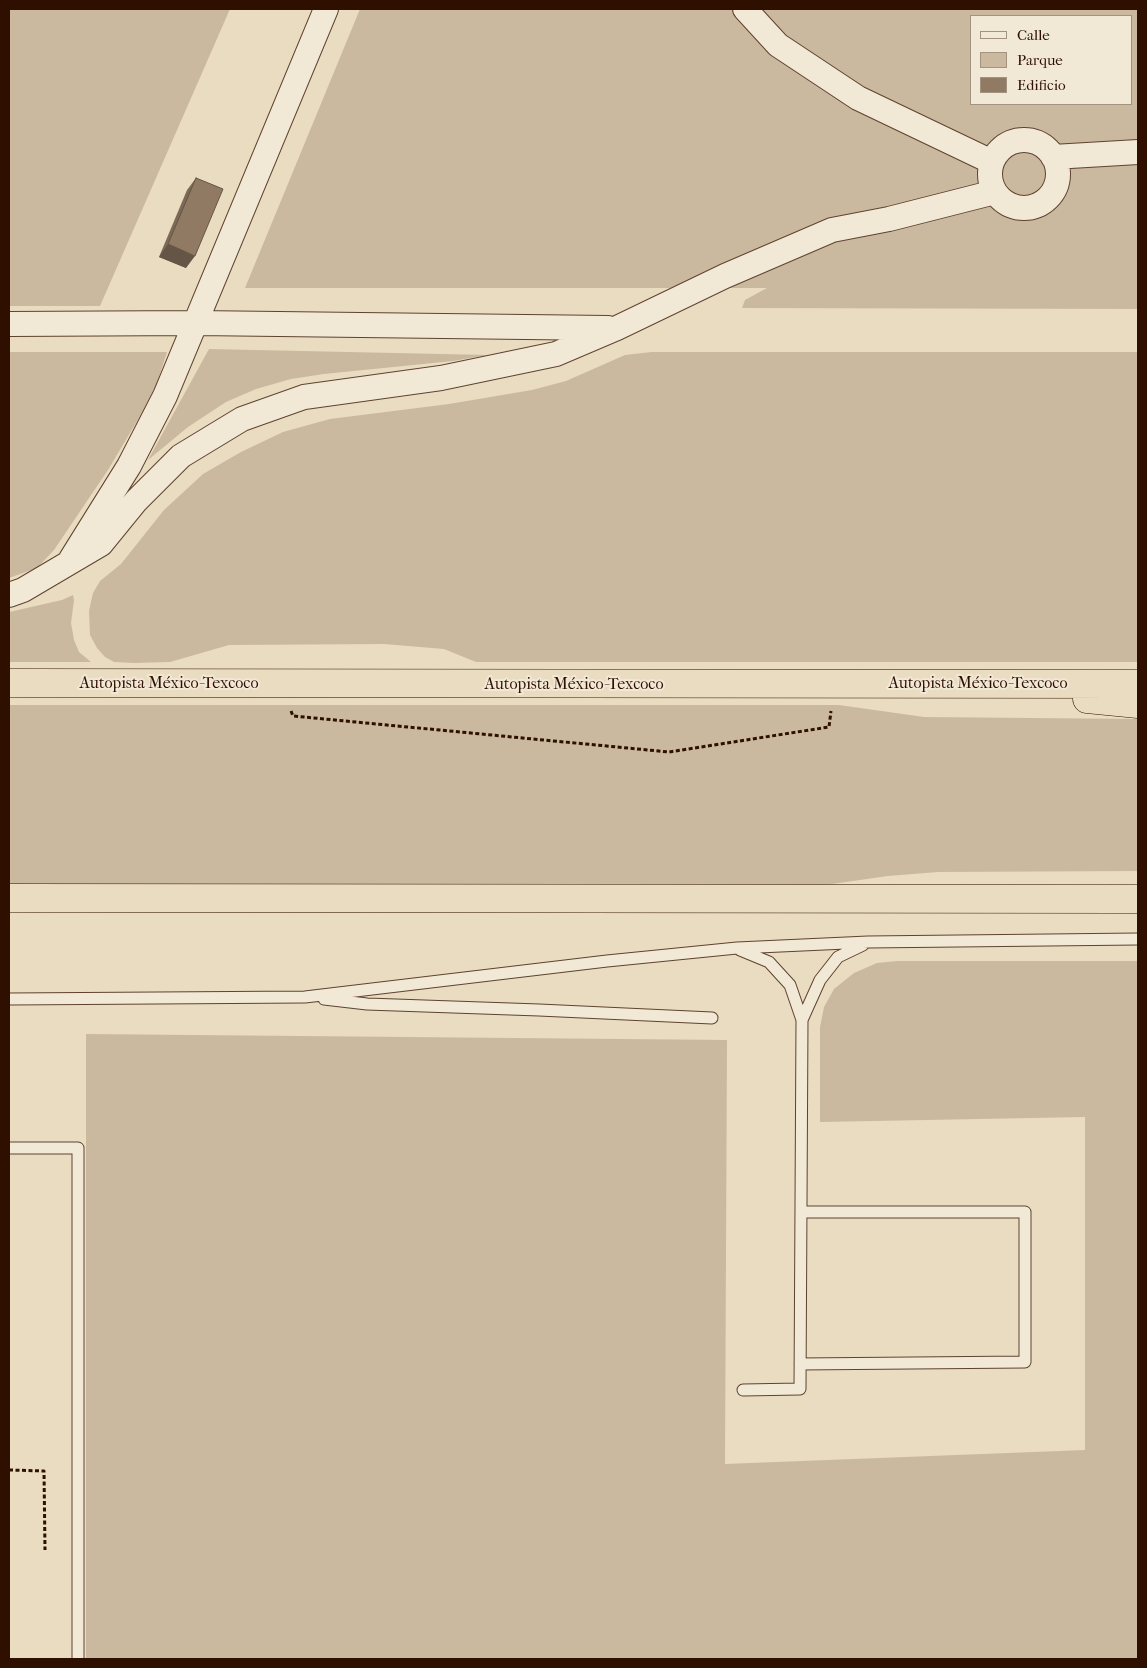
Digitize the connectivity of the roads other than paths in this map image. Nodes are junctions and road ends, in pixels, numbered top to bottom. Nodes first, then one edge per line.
1 (326, 9) edge
2 (745, 9) edge
3 (1138, 152) edge
4 (1053, 157) junction
5 (992, 162) junction
6 (995, 192) junction
7 (196, 323) junction
8 (9, 324) edge
9 (617, 328) junction
10 (68, 563) junction
11 (9, 595) edge
12 (9, 683) edge
13 (1138, 684) edge
14 (955, 685) junction
15 (1138, 704) edge
16 (1138, 884) edge
17 (9, 898) edge
18 (1138, 899) edge
19 (920, 900) junction
20 (1138, 939) edge
21 (868, 942) junction
22 (737, 948) junction
23 (304, 997) junction
24 (9, 999) edge
25 (712, 1018) dead end
26 (802, 1020) junction
27 (9, 1148) edge
28 (801, 1212) junction
29 (800, 1364) junction
30 (743, 1390) dead end
31 (78, 1659) edge

1 - 7 street
2 - 5 street
3 - 4 street
4 - 5 street
4 - 6 street
5 - 6 street
6 - 9 street
7 - 8 street
7 - 9 street
7 - 10 street
9 - 10 street
10 - 11 street
12 - 14 highway, Autopista México-Texcoco
13 - 14 highway, Autopista México-Texcoco
14 - 15 highway
16 - 19 highway
17 - 19 highway
18 - 19 highway
20 - 21 lane
21 - 22 lane
21 - 26 lane
22 - 23 lane
22 - 26 lane
23 - 24 lane
23 - 25 lane
26 - 28 lane
27 - 31 lane
28 - 29 lane
28 - 29 lane
29 - 30 lane

